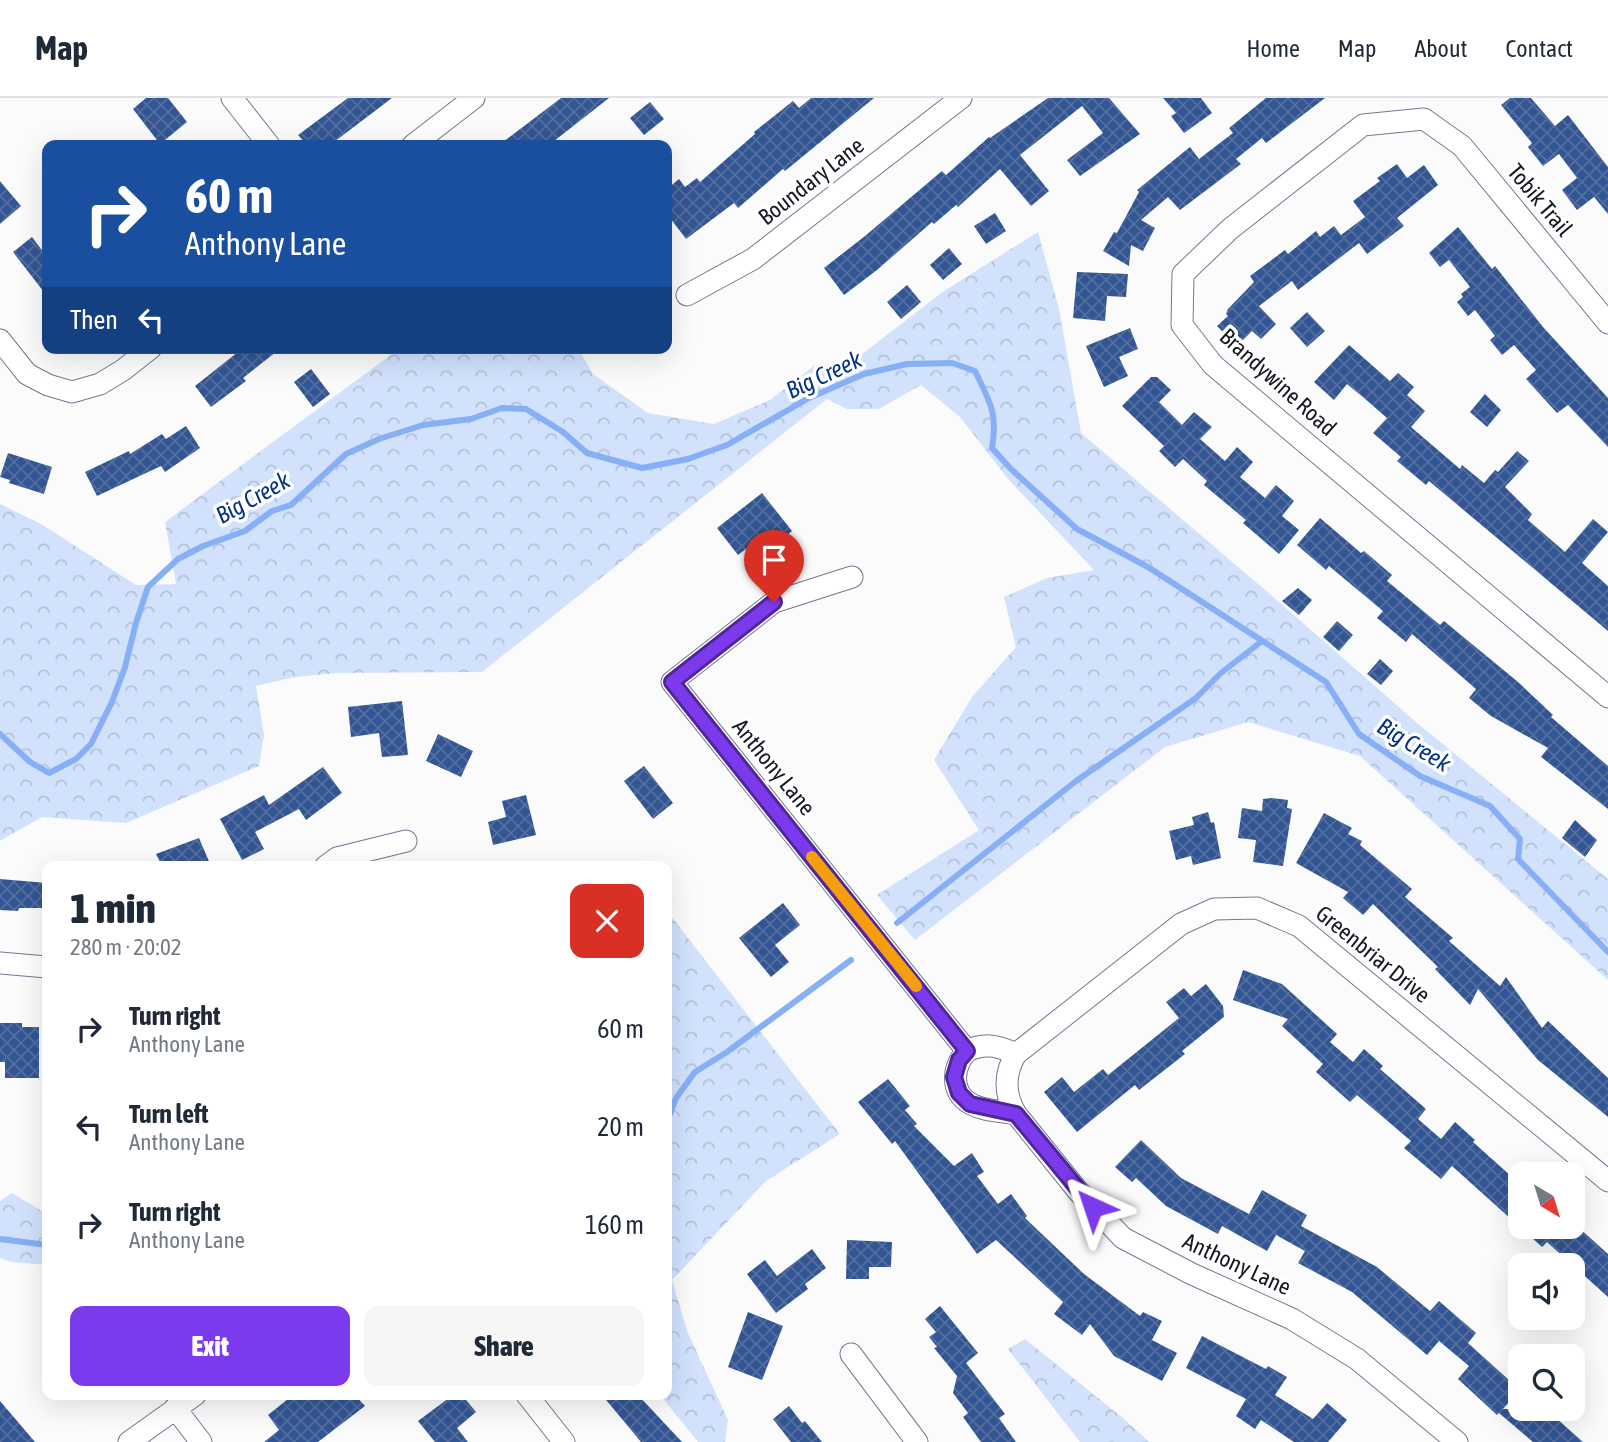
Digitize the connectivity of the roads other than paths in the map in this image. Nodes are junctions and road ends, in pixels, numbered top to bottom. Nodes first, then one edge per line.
1 (232, 98) edge
2 (474, 98) edge
3 (961, 98) edge
4 (1424, 119) joint
5 (265, 140) edge
6 (419, 140) edge
7 (687, 295) dead end
8 (1608, 323) edge
9 (0, 340) edge
10 (143, 354) edge
11 (852, 577) dead end
12 (1608, 696) edge
13 (406, 841) dead end
14 (333, 861) edge
15 (0, 963) edge
16 (42, 967) edge
17 (967, 1051) junction
18 (1016, 1054) junction
19 (1016, 1114) junction
20 (1608, 1181) edge
21 (850, 1354) dead end
22 (187, 1400) edge
23 (531, 1400) edge
24 (175, 1408) junction
25 (129, 1442) edge
26 (201, 1442) edge
27 (564, 1442) edge
28 (917, 1442) edge
29 (1457, 1442) edge

1 - 5 street
2 - 6 street
3 - 7 street, Boundary Lane
4 - 8 street, Tobik Trail
4 - 12 street, Brandywine Road
9 - 10 street
11 - 17 street, Anthony Lane
13 - 14 street
15 - 16 street
17 - 18 street
17 - 19 street
18 - 19 street, Anthony Lane
18 - 20 street, Greenbriar Drive
19 - 29 street, Anthony Lane
21 - 28 street
22 - 24 street
23 - 27 street
24 - 25 street
24 - 26 street

